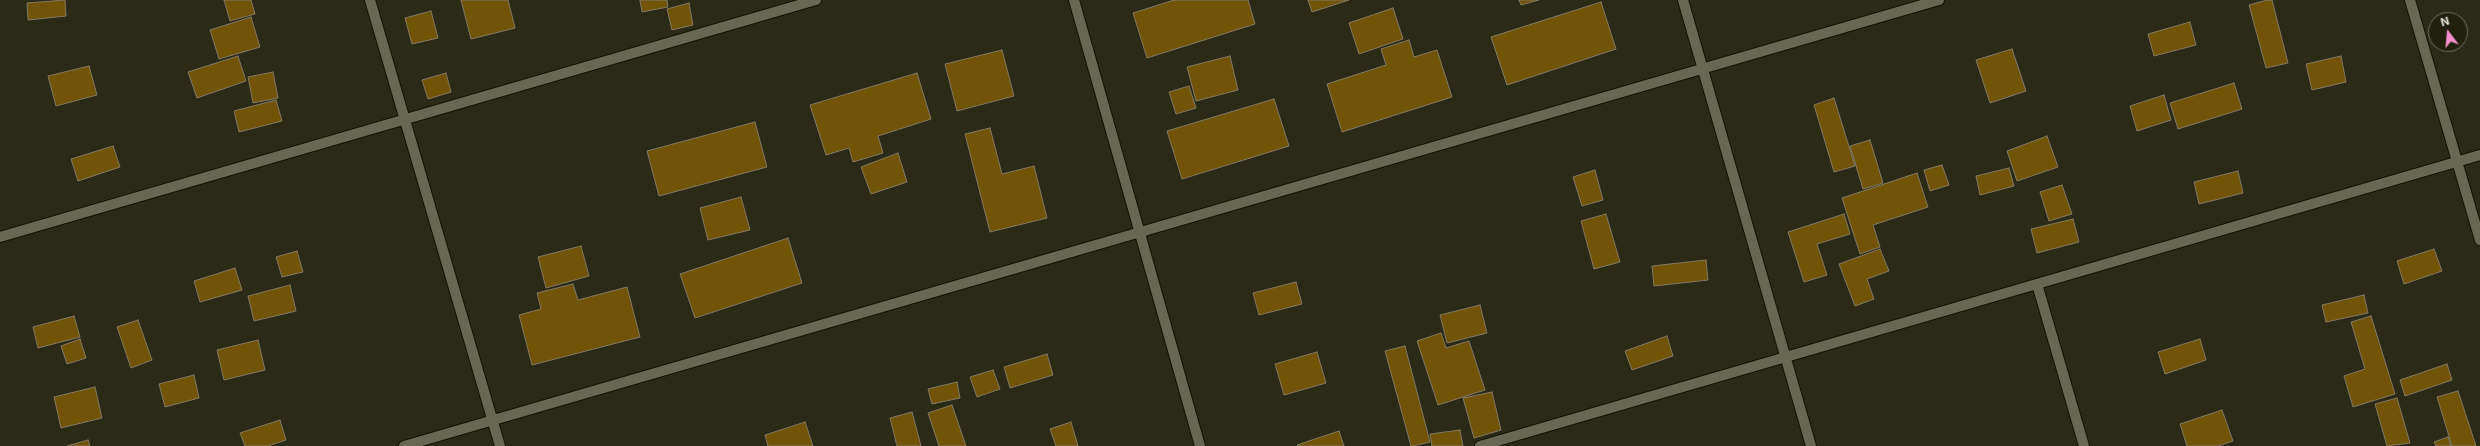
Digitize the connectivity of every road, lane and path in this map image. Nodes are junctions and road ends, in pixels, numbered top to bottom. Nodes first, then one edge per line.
1 (370, 0) edge
2 (816, 0) edge
3 (1074, 0) edge
4 (1683, 0) edge
5 (1939, 0) edge
6 (2410, 0) edge
7 (794, 3) edge
8 (1703, 68) junction
9 (405, 119) junction
10 (2480, 156) edge
11 (2457, 162) junction
12 (1139, 233) junction
13 (0, 237) edge
14 (2480, 240) edge
15 (2037, 284) junction
16 (1785, 357) junction
17 (492, 420) junction
18 (404, 446) edge
19 (500, 446) edge
20 (1200, 446) edge
21 (1480, 446) edge
22 (1811, 446) edge
23 (2084, 446) edge

1 - 9 street
2 - 7 street
3 - 12 street
4 - 8 street
5 - 8 street
6 - 11 street
7 - 9 street
8 - 12 street
8 - 16 street
9 - 13 street
9 - 17 street
10 - 11 street
11 - 14 street
11 - 15 street
12 - 17 street
12 - 20 street
15 - 16 street
15 - 23 street
16 - 21 street
16 - 22 street
17 - 18 street
17 - 19 street

